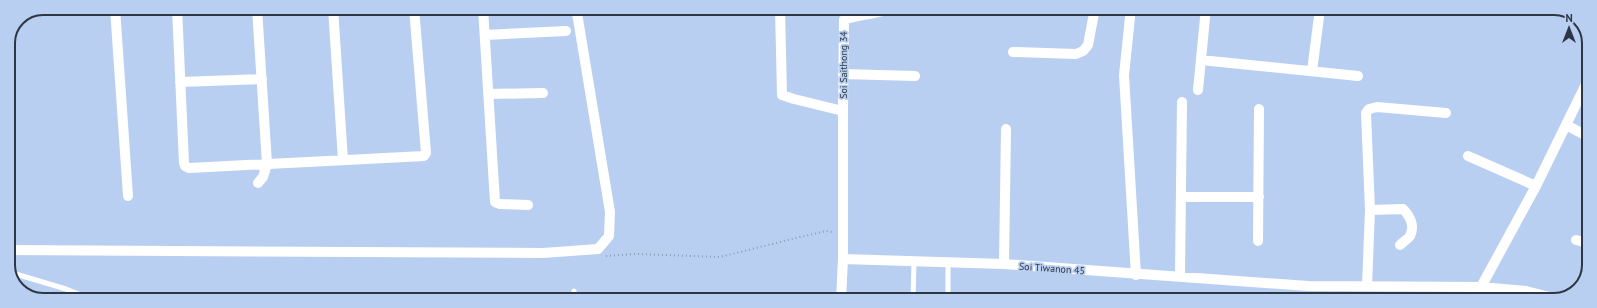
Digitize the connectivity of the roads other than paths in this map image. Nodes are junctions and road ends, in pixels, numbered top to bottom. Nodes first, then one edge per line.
1 (115, 15) edge
2 (177, 15) edge
3 (257, 15) edge
4 (334, 15) edge
5 (415, 15) edge
6 (484, 15) edge
7 (577, 15) edge
8 (780, 15) edge
9 (862, 15) edge
10 (1094, 15) edge
11 (1130, 15) edge
12 (1205, 15) edge
13 (1319, 15) edge
14 (566, 31) dead end
15 (485, 35) junction
16 (1013, 52) dead end
17 (1201, 60) junction
18 (1312, 71) junction
19 (843, 74) junction
20 (915, 76) dead end
21 (1358, 76) dead end
22 (262, 79) junction
23 (180, 82) junction
24 (1198, 90) dead end
25 (543, 92) dead end
26 (1582, 92) edge
27 (489, 94) junction
28 (1182, 102) dead end
29 (1259, 108) dead end
30 (843, 111) junction
31 (1446, 113) dead end
32 (1566, 125) junction
33 (1006, 129) dead end
34 (1582, 133) edge
35 (1468, 156) dead end
36 (344, 160) junction
37 (267, 164) junction
38 (258, 183) dead end
39 (1536, 186) junction
40 (128, 196) dead end
41 (1182, 197) junction
42 (1259, 197) junction
43 (528, 205) dead end
44 (1370, 210) junction
45 (1576, 240) dead end
46 (1258, 242) dead end
47 (1582, 242) edge
48 (1400, 245) dead end
49 (15, 250) edge
50 (843, 259) junction
51 (914, 261) junction
52 (948, 263) junction
53 (1004, 264) junction
54 (17, 274) edge
55 (1136, 274) junction
56 (1180, 276) junction
57 (1367, 286) junction
58 (1482, 287) junction
59 (76, 293) edge
60 (841, 293) edge
61 (914, 293) edge
62 (948, 293) edge
63 (1534, 293) edge

1 - 40 street
2 - 23 street
3 - 22 street
4 - 36 street
5 - 36 street
6 - 15 street
7 - 49 street
8 - 30 street
9 - 19 street, Soi Saithong 34
10 - 16 street
11 - 55 street
12 - 17 street
13 - 18 street
14 - 15 street
15 - 27 street
17 - 18 street
17 - 24 street
18 - 21 street
19 - 20 street
19 - 30 street, Soi Saithong 34
22 - 23 street
22 - 37 street
23 - 37 street
25 - 27 street
26 - 32 street
27 - 43 street
28 - 41 street
29 - 42 street
30 - 50 street
31 - 44 street
32 - 34 street
32 - 39 street
33 - 53 street
35 - 39 street
36 - 37 street
37 - 38 street
39 - 58 street
41 - 42 street
41 - 56 street
42 - 46 street
44 - 48 street
44 - 57 street
45 - 47 street
50 - 51 street, Soi Tiwanon 45
50 - 60 street
51 - 52 street, Soi Tiwanon 45
51 - 61 lane
52 - 53 street, Soi Tiwanon 45
52 - 62 lane
53 - 55 street, Soi Tiwanon 45
54 - 59 lane
55 - 56 street, Soi Tiwanon 45
56 - 57 street, Soi Tiwanon 45
57 - 58 street, Soi Tiwanon 45
58 - 63 street, Soi Tiwanon 45

